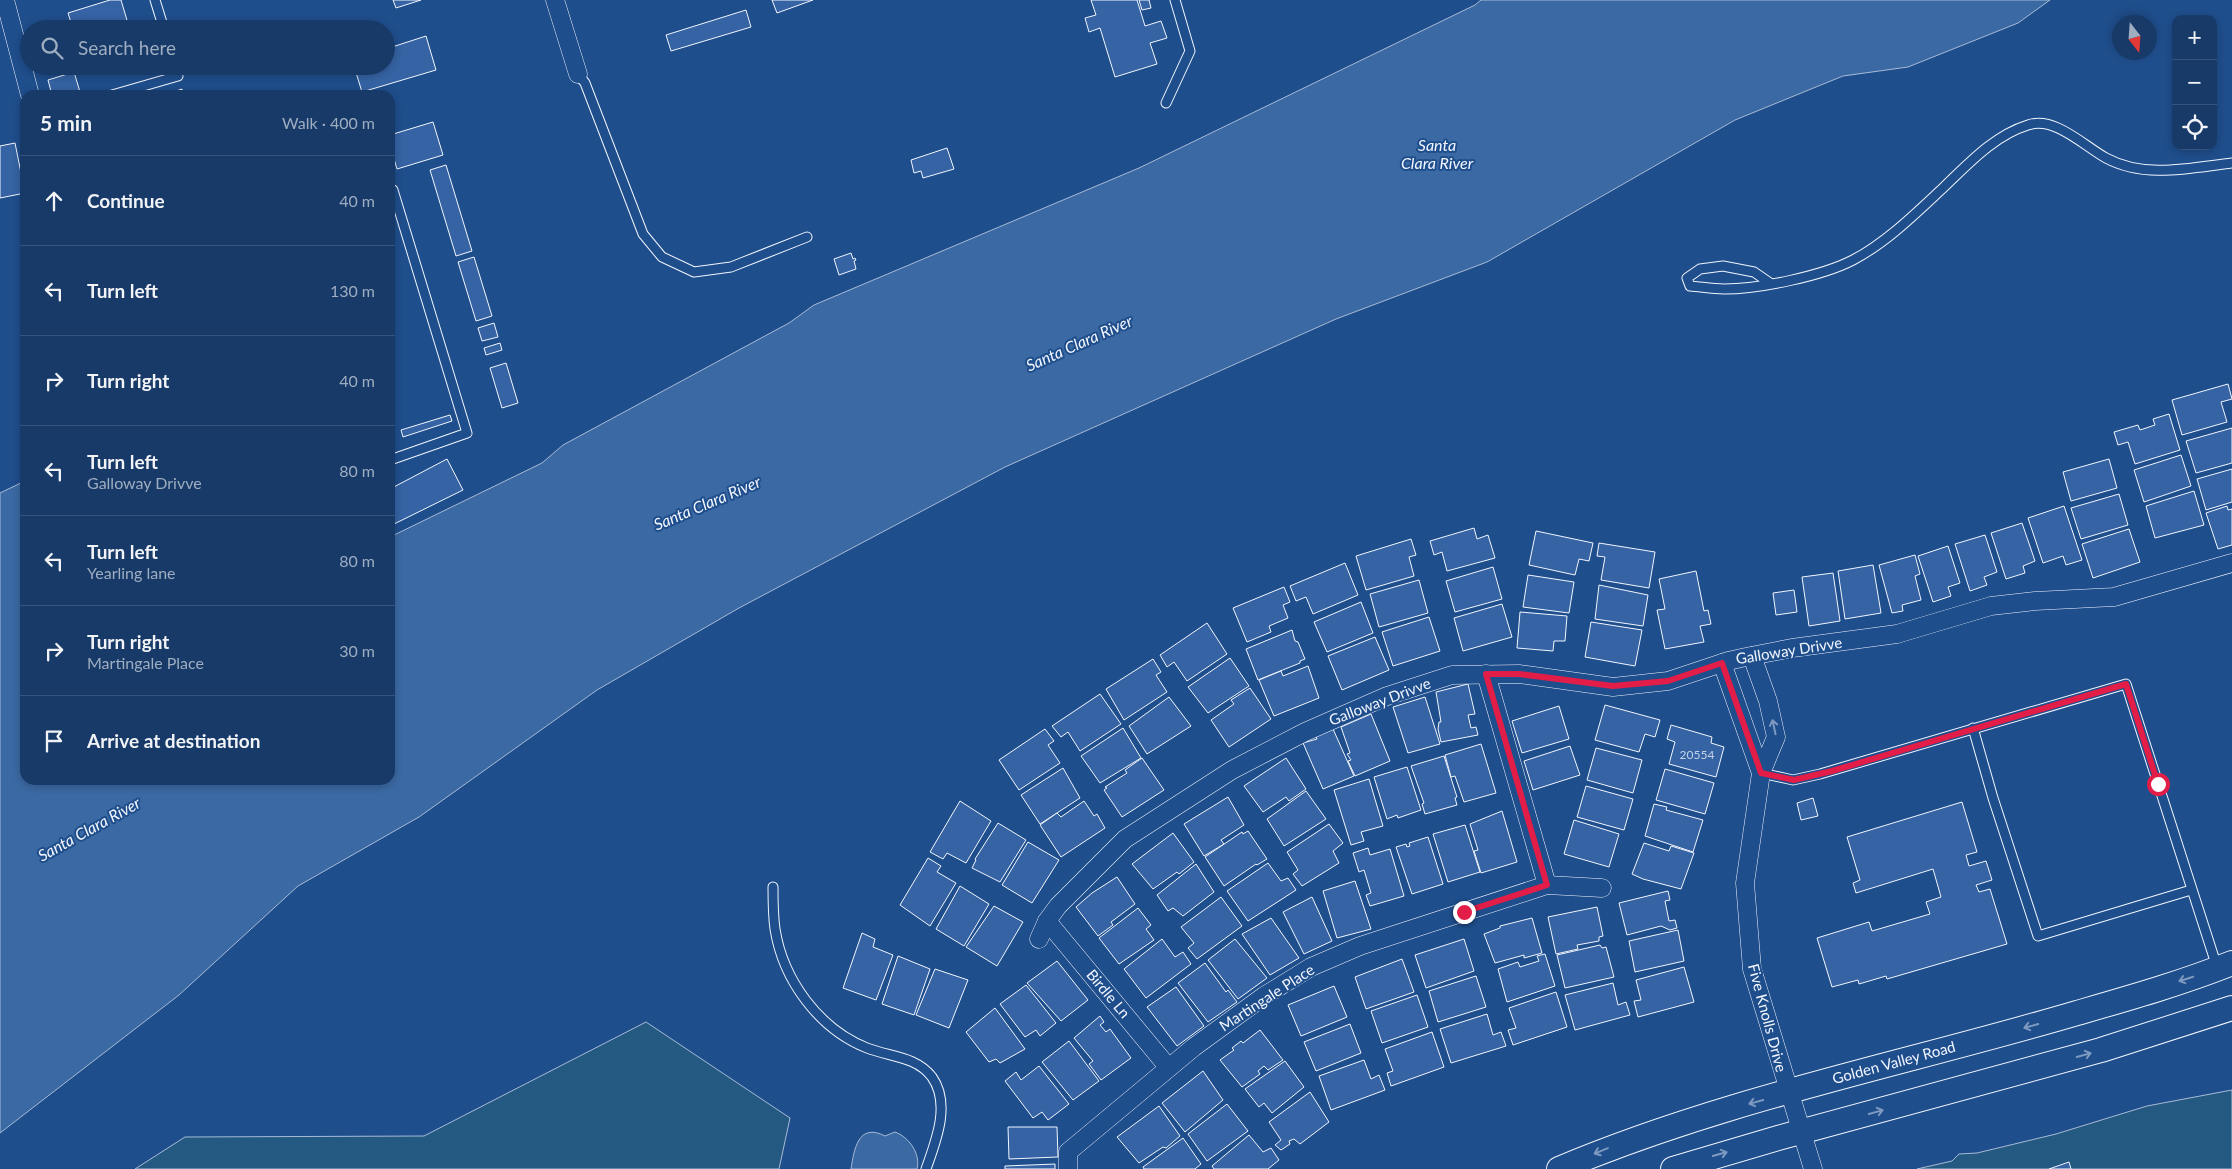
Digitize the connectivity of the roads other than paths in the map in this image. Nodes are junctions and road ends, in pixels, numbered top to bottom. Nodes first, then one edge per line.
1 (5, 0) edge
2 (155, 0) edge
3 (555, 0) edge
4 (1175, 0) edge
5 (161, 20) edge
6 (20, 57) edge
7 (578, 74) joint
8 (25, 75) edge
9 (178, 75) edge
10 (29, 90) edge
11 (129, 90) edge
12 (1166, 103) dead end
13 (2232, 162) edge
14 (395, 197) edge
15 (807, 237) dead end
16 (1770, 284) junction
17 (395, 458) edge
18 (2232, 563) edge
19 (1752, 656) junction
20 (1722, 663) junction
21 (1486, 674) junction
22 (1973, 728) junction
23 (1761, 773) junction
24 (1547, 885) junction
25 (773, 887) dead end
26 (1602, 888) dead end
27 (2191, 890) junction
28 (1047, 920) junction
29 (1039, 939) dead end
30 (2225, 966) edge
31 (2232, 1008) edge
32 (1168, 1067) junction
33 (1788, 1092) junction
34 (1801, 1132) junction
35 (926, 1169) edge
36 (1068, 1169) edge
37 (1559, 1169) edge
38 (1673, 1169) edge
39 (1813, 1169) edge

1 - 6 street
2 - 5 lane
3 - 7 street
4 - 12 lane
7 - 15 lane
8 - 10 street
9 - 11 lane
13 - 16 lane
14 - 17 lane
16 - 16 lane
18 - 19 street, Galloway Drivve
19 - 20 street, Galloway Drivve
23 -> 19 street
20 - 21 street, Galloway Drivve
20 - 23 street
21 - 24 street
21 - 28 street, Galloway Drivve
22 - 23 lane
22 - 27 lane
22 - 27 lane
23 - 33 street, Five Knolls Drive
24 - 26 street, Martingale Place
24 - 32 street, Martingale Place
25 - 35 lane
27 - 30 lane
28 - 29 street, Galloway Drivve
28 - 32 street, Birdle Ln
30 -> 33 main road, Golden Valley Road
34 -> 31 main road
32 - 36 street, Martingale Place
33 - 34 street, Five Knolls Drive
33 -> 37 main road, Golden Valley Road
38 -> 34 main road
34 - 39 street, Five Knolls Drive

